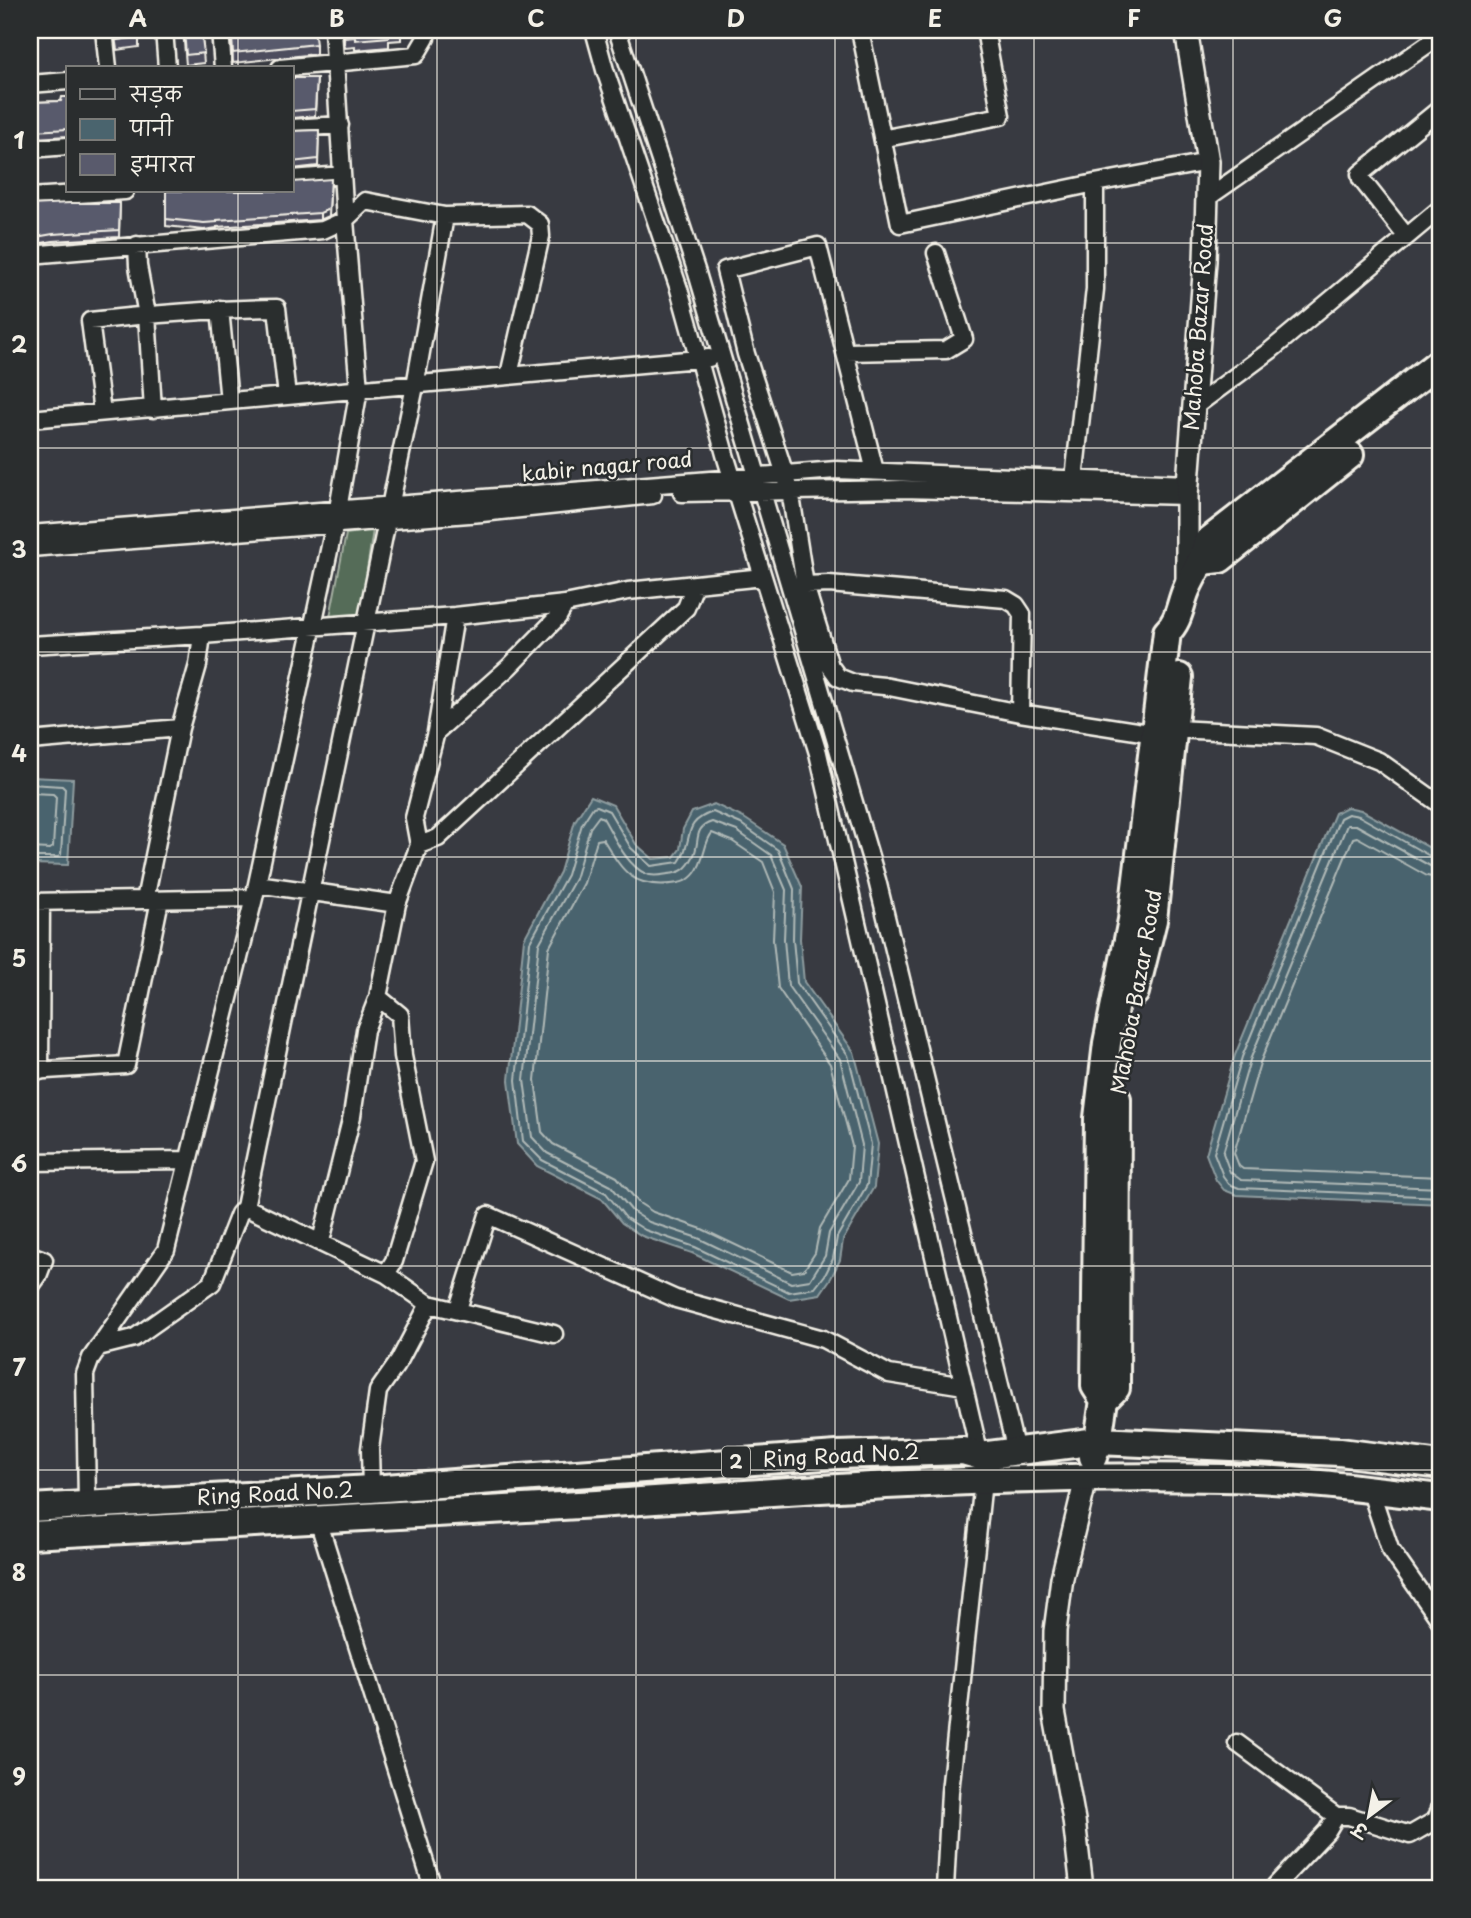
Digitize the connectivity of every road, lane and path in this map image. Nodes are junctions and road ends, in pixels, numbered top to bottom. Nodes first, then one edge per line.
1 (104, 30) edge
2 (164, 30) edge
3 (220, 30) edge
4 (334, 30) edge
5 (426, 30) edge
6 (594, 30) edge
7 (617, 30) edge
8 (860, 30) edge
9 (985, 30) edge
10 (1186, 30) edge
11 (1441, 35) edge
12 (337, 64) junction
13 (108, 66) edge
14 (167, 66) edge
15 (223, 66) edge
16 (294, 67) edge
17 (66, 81) edge
18 (30, 83) edge
19 (1441, 108) edge
20 (340, 125) junction
21 (294, 128) edge
22 (891, 137) dead end
23 (66, 146) edge
24 (30, 149) edge
25 (1208, 162) junction
26 (342, 176) junction
27 (294, 179) edge
28 (1095, 183) junction
29 (109, 192) edge
30 (30, 197) edge
31 (1207, 198) junction
32 (1441, 208) edge
33 (445, 216) junction
34 (345, 220) junction
35 (1406, 236) junction
36 (137, 245) junction
37 (936, 253) dead end
38 (30, 255) edge
39 (220, 309) junction
40 (147, 315) junction
41 (846, 352) junction
42 (746, 354) junction
43 (722, 357) junction
44 (699, 359) junction
45 (1441, 361) edge
46 (509, 375) junction
47 (1441, 381) edge
48 (415, 386) junction
49 (359, 389) junction
50 (287, 396) junction
51 (229, 401) junction
52 (1194, 407) junction
53 (153, 409) junction
54 (102, 412) junction
55 (30, 418) edge
56 (875, 471) junction
57 (1074, 479) junction
58 (760, 483) junction
59 (787, 483) junction
60 (735, 485) junction
61 (1187, 490) junction
62 (387, 513) junction
63 (337, 517) junction
64 (30, 534) edge
65 (30, 548) edge
66 (1203, 561) junction
67 (763, 577) junction
68 (695, 585) junction
69 (805, 585) junction
70 (1187, 589) junction
71 (565, 604) junction
72 (455, 615) junction
73 (366, 622) junction
74 (313, 625) junction
75 (202, 635) junction
76 (30, 645) edge
77 (1020, 713) junction
78 (180, 728) junction
79 (1165, 731) junction
80 (436, 732) junction
81 (30, 741) edge
82 (1441, 805) edge
83 (419, 845) junction
84 (256, 891) junction
85 (310, 891) junction
86 (152, 900) junction
87 (35, 902) edge
88 (397, 904) junction
89 (378, 997) junction
90 (35, 1071) edge
91 (188, 1160) junction
92 (30, 1162) edge
93 (245, 1207) junction
94 (321, 1241) junction
95 (30, 1255) edge
96 (386, 1274) junction
97 (30, 1287) edge
98 (429, 1304) junction
99 (458, 1309) junction
100 (554, 1334) dead end
101 (98, 1347) junction
102 (964, 1386) junction
103 (1098, 1441) junction
104 (1016, 1451) junction
105 (1441, 1465) edge
106 (982, 1469) junction
107 (1086, 1479) junction
108 (371, 1489) junction
109 (1370, 1489) junction
110 (1441, 1498) edge
111 (87, 1504) junction
112 (30, 1508) edge
113 (318, 1520) junction
114 (30, 1535) edge
115 (1441, 1622) edge
116 (1237, 1743) dead end
117 (1336, 1816) junction
118 (1439, 1817) edge
119 (1275, 1886) dead end
120 (433, 1888) edge
121 (945, 1888) edge
122 (1082, 1888) edge

1 - 13 street
2 - 14 street
3 - 15 street
4 - 12 street
5 - 12 street
6 - 44 street
7 - 43 street
8 - 28 street
9 - 22 street
10 - 25 street, Mahoba Bazar Road
11 - 31 street
12 - 16 street
12 - 20 street
17 - 18 street
19 - 35 street
20 - 21 street
20 - 26 street
23 - 24 street
25 - 28 street
25 - 31 street, Mahoba Bazar Road
26 - 27 street
26 - 34 street
28 - 57 street
29 - 30 street
31 - 52 street, Mahoba Bazar Road
32 - 35 street
33 - 34 street
33 - 46 street
33 - 48 street
34 - 36 street
34 - 49 street
35 - 52 street
36 - 38 street
36 - 40 street
37 - 41 street
39 - 40 street
39 - 50 street
39 - 51 street
40 - 53 street
40 - 54 street
41 - 42 street
41 - 56 street
42 - 43 street
42 - 59 street
43 - 44 street
43 - 58 street
44 - 46 street
44 - 60 street
45 - 66 main road
46 - 48 street
47 - 66 main road
48 - 49 street
48 - 62 street
49 - 50 street
49 - 63 street
50 - 51 street
51 - 53 street
52 - 61 street, Mahoba Bazar Road
53 - 54 street
54 - 55 street
56 - 57 street, kabir nagar road
56 - 59 street, kabir nagar road
57 - 61 street, kabir nagar road
58 - 59 street, kabir nagar road
58 - 60 street, kabir nagar road
58 - 104 street
59 - 61 street
59 - 69 street
60 - 62 street, kabir nagar road
60 - 67 street
61 - 70 street, Mahoba Bazar Road
62 - 63 street, kabir nagar road
62 - 73 street
63 - 64 street, kabir nagar road
63 - 65 street
63 - 74 street
66 - 70 main road
67 - 68 street
67 - 102 street
68 - 71 street
68 - 83 street
69 - 77 street
69 - 77 street
70 - 79 main road, Mahoba Bazar Road
71 - 72 street
71 - 80 street
72 - 73 street
72 - 80 street
73 - 74 street
73 - 85 street
74 - 75 street
74 - 84 street
75 - 76 street
75 - 78 street
77 - 79 street
78 - 81 street
78 - 86 street
79 - 82 street
79 - 103 main road, Mahoba Bazar Road
80 - 83 street
83 - 88 street
84 - 85 street
84 - 86 street
84 - 91 street
85 - 88 street
85 - 93 street
86 - 87 street
86 - 90 street
87 - 90 street
88 - 89 street
89 - 94 street
89 - 96 street
91 - 92 street
91 - 101 street
93 - 94 street
93 - 101 street
94 - 96 street
95 - 97 street
96 - 98 street
98 - 99 street
98 - 108 street
99 - 100 street
99 - 102 street
101 - 111 street
102 - 106 street
103 - 104 main road, Ring Road No.2 / 2
103 - 105 main road, Ring Road No.2 / 2
103 - 107 main road, Mahoba Bazar Road
104 - 106 main road, Ring Road No.2 / 2
106 - 107 main road, Ring Road No.2 / 2
106 - 108 main road, Ring Road No.2 / 2
106 - 113 main road, Ring Road No.2 / 2
106 - 121 street
107 - 109 main road, Ring Road No.2 / 2
107 - 122 street
108 - 111 main road, Ring Road No.2 / 2
109 - 110 main road, Ring Road No.2 / 2
109 - 115 street
111 - 112 main road, Ring Road No.2 / 2
113 - 114 main road, Ring Road No.2 / 2
113 - 120 street
116 - 117 street
117 - 118 street
117 - 119 street

